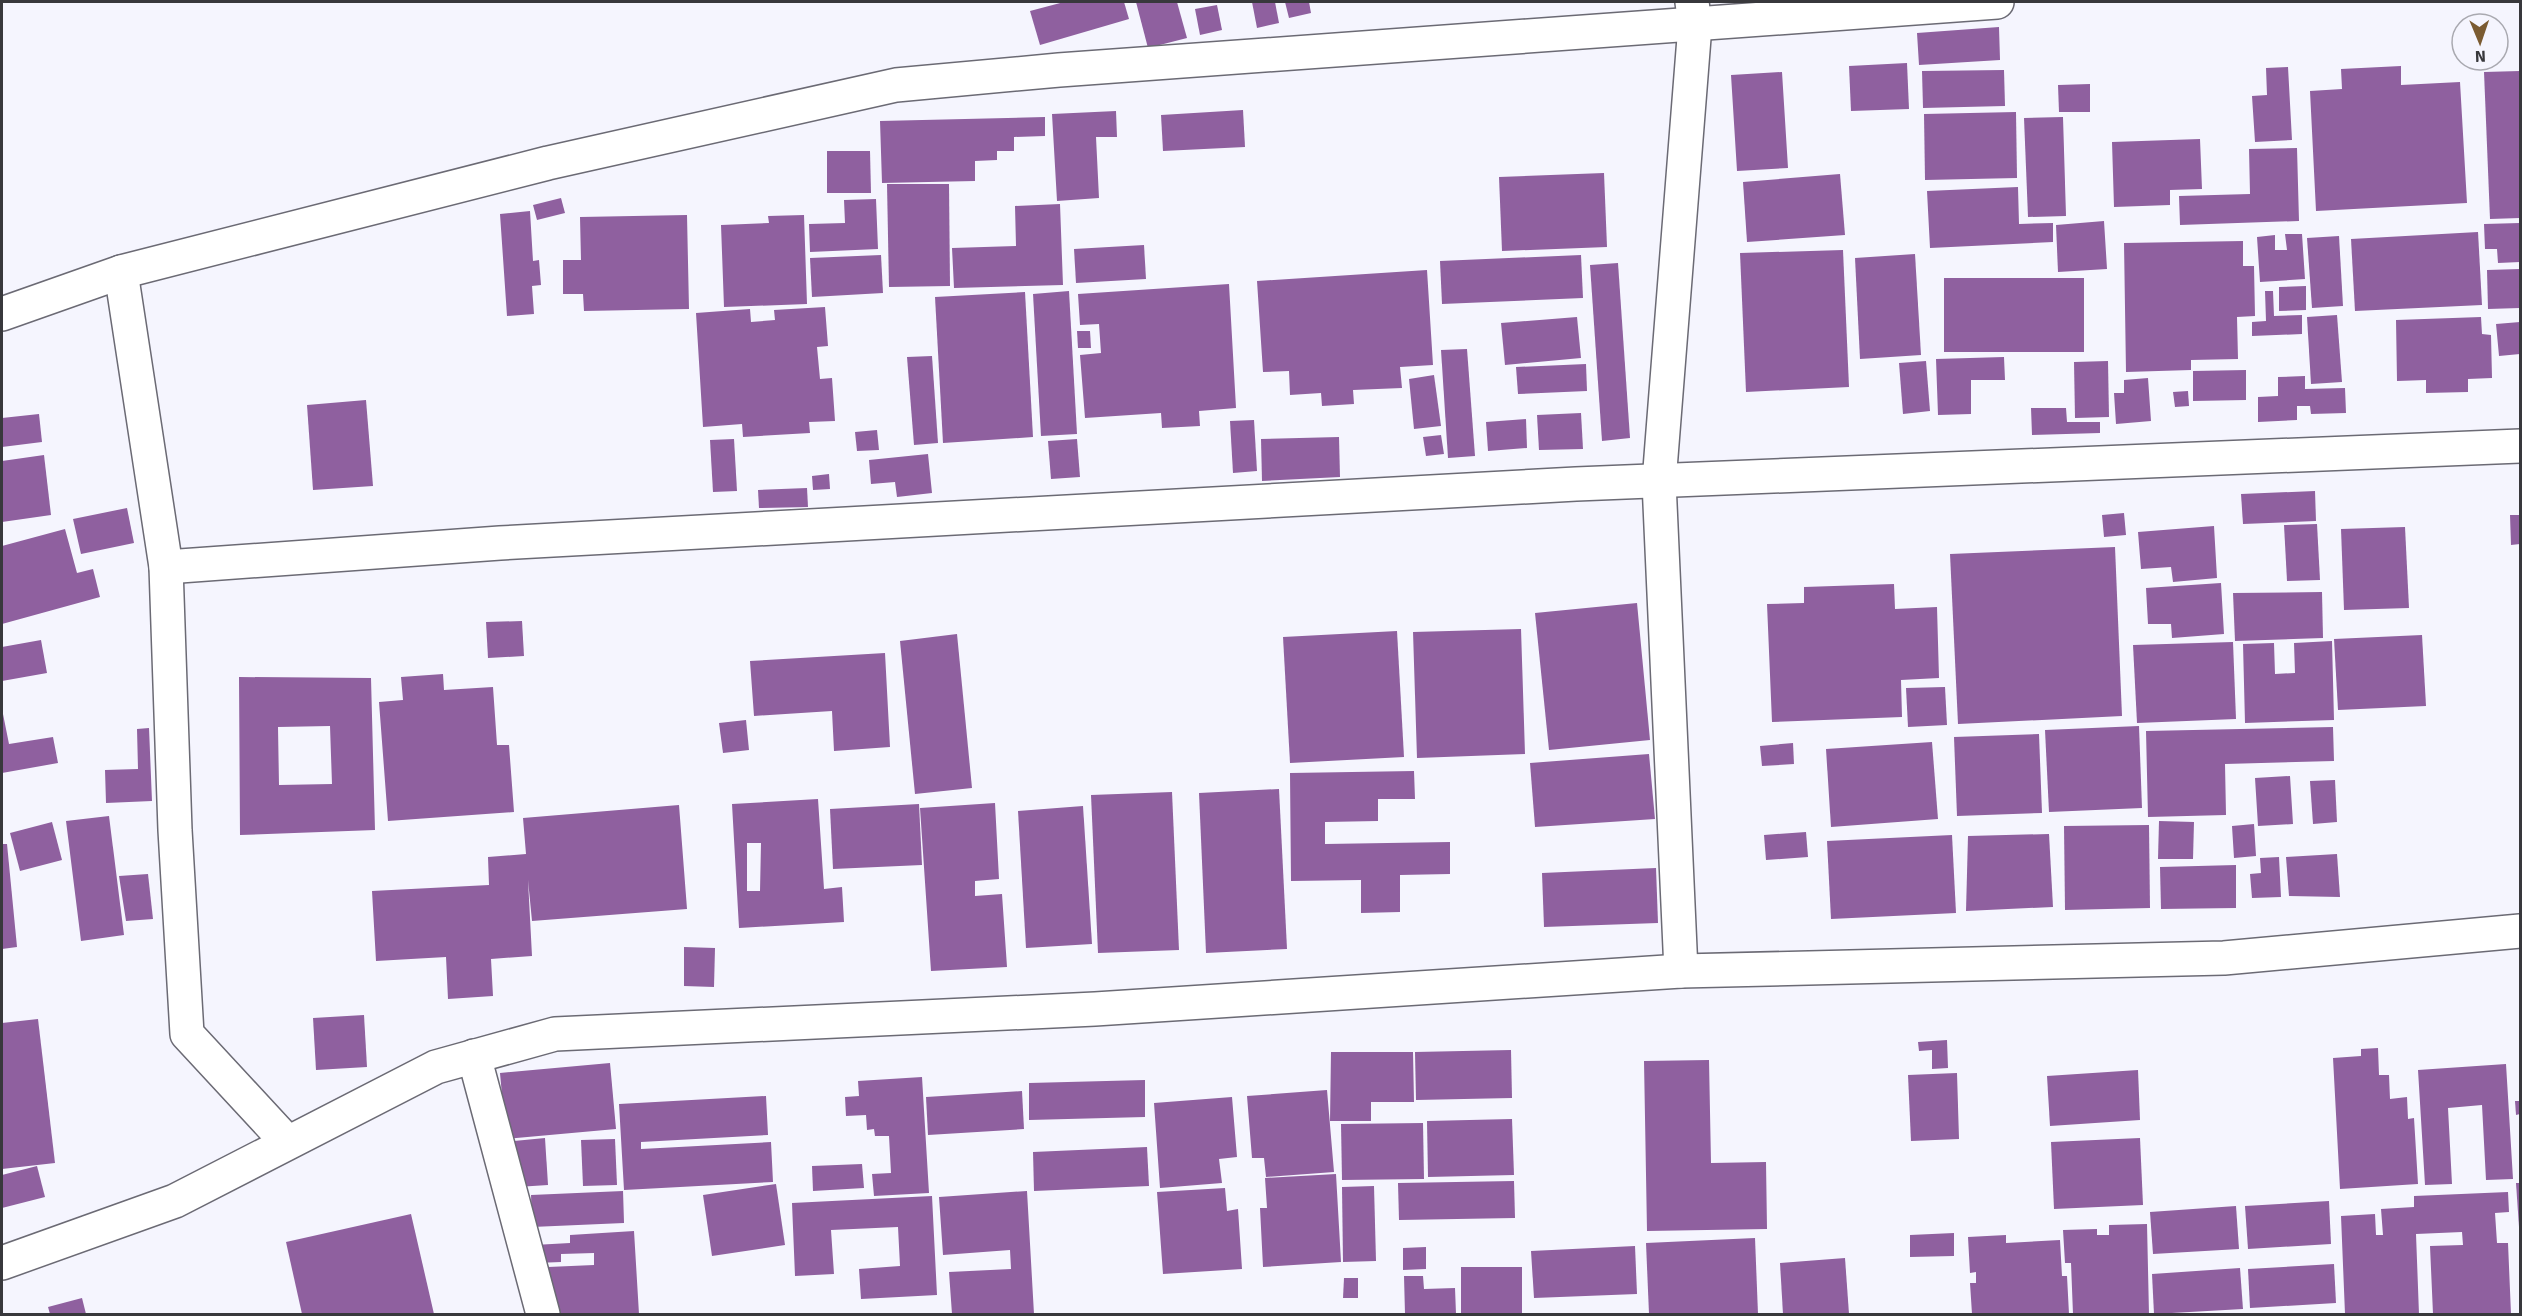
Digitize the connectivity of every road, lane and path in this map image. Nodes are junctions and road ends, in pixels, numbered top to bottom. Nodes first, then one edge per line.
1 (1997, 2) edge
2 (1693, 13) edge
3 (121, 272) junction
4 (2, 314) edge
5 (2520, 446) edge
6 (1659, 482) junction
7 (166, 567) junction
8 (2520, 931) edge
9 (1681, 971) junction
10 (474, 1056) junction
11 (287, 1142) junction
12 (2, 1263) edge
13 (543, 1314) edge

1 - 2 street
2 - 3 street
2 - 6 street
3 - 4 street
3 - 7 street
5 - 6 street
6 - 7 street
6 - 9 street
7 - 11 street
8 - 9 street
9 - 10 street
10 - 11 street
10 - 13 street
11 - 12 street

